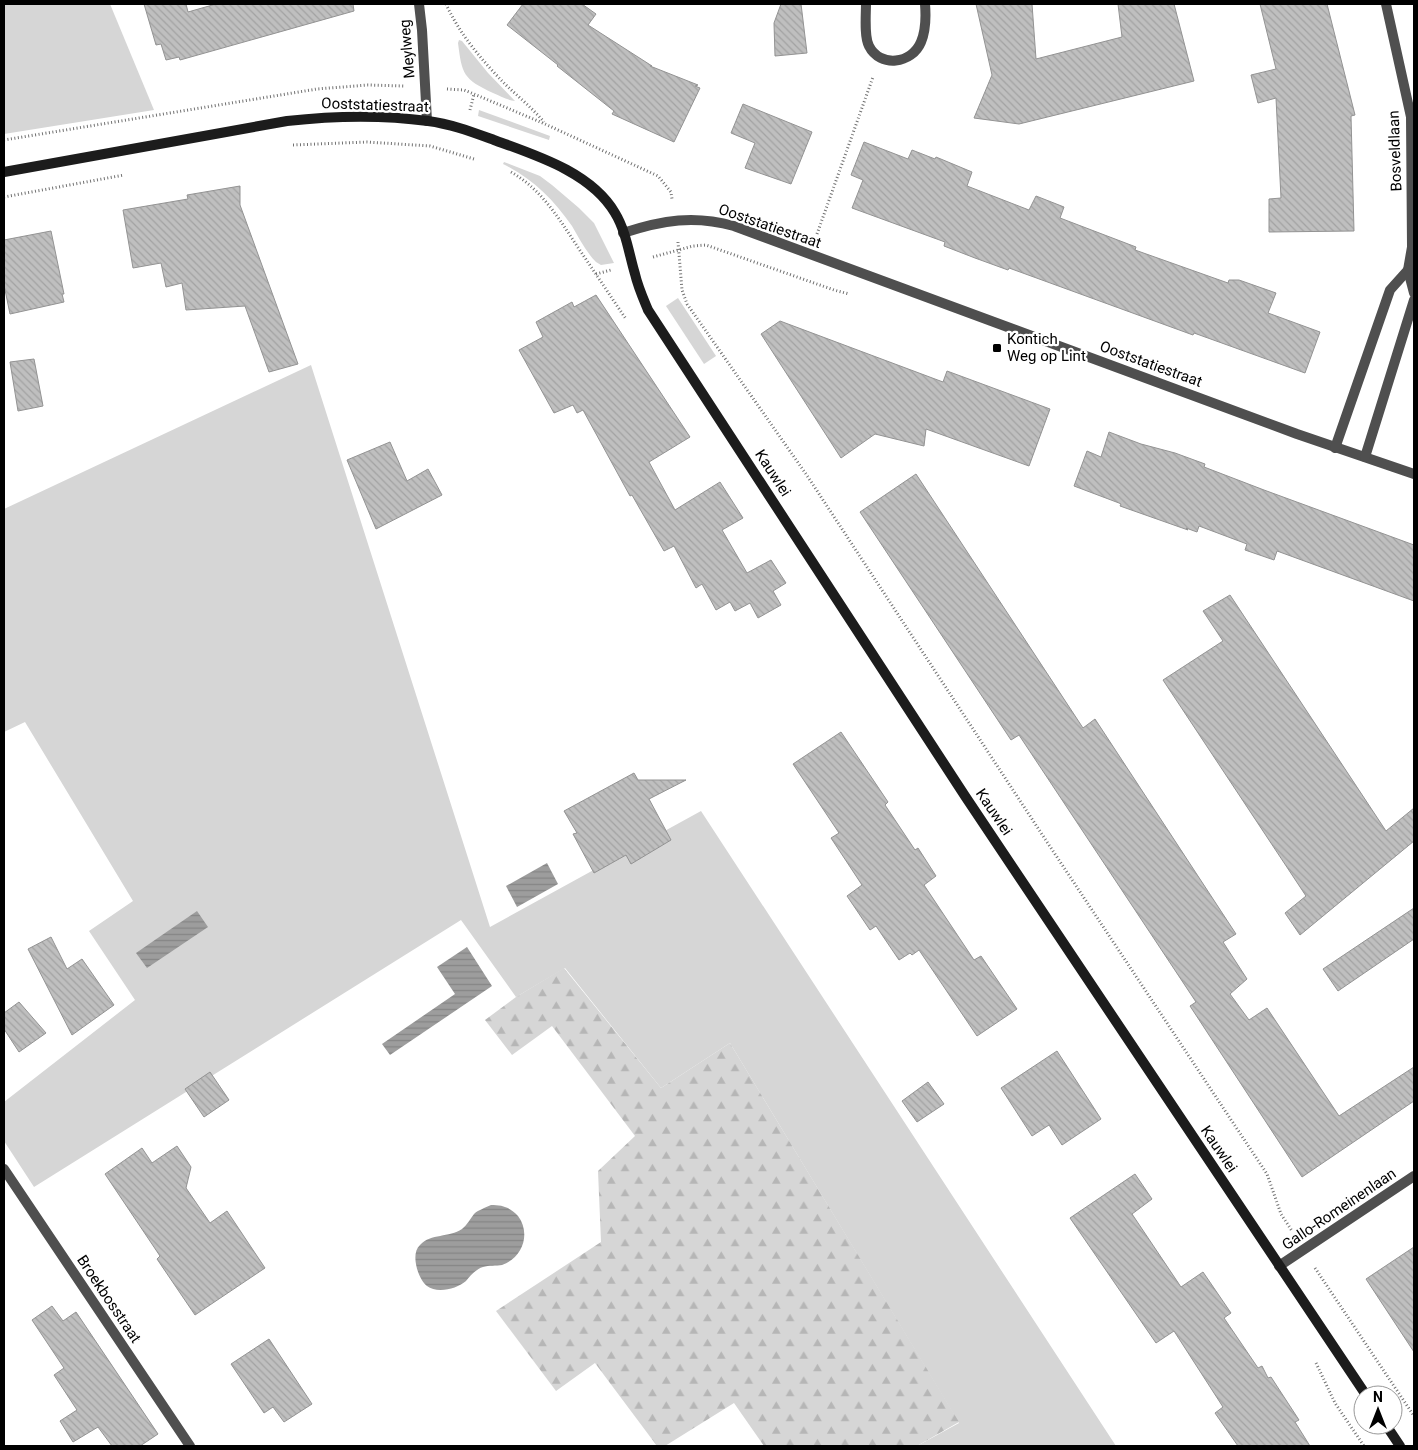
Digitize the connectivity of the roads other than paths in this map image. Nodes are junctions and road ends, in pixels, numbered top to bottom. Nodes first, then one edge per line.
1 (418, 4) edge
2 (866, 4) edge
3 (925, 4) edge
4 (1386, 4) edge
5 (427, 121) junction
6 (4, 172) edge
7 (624, 233) junction
8 (1408, 270) junction
9 (1414, 293) edge
10 (1414, 300) edge
11 (1335, 448) junction
12 (1365, 457) junction
13 (1414, 474) edge
14 (4, 1169) edge
15 (1414, 1176) edge
16 (1279, 1266) junction
17 (1359, 1385) edge
18 (1393, 1435) edge
19 (190, 1446) edge
20 (1400, 1446) edge

1 - 5 street, Meylweg
2 - 3 street
4 - 8 street, Bosveldlaan
5 - 6 street, Ooststatiestraat
5 - 7 street, Ooststatiestraat
7 - 11 street, Ooststatiestraat
7 - 16 street, Kauwlei
8 - 9 street, Bosveldlaan
8 - 11 street
10 - 12 street
11 - 12 street, Ooststatiestraat
12 - 13 street, Ooststatiestraat
14 - 19 street, Broekbosstraat
15 - 16 street, Gallo-Romeinenlaan
16 - 17 street, Kauwlei
18 - 20 street

